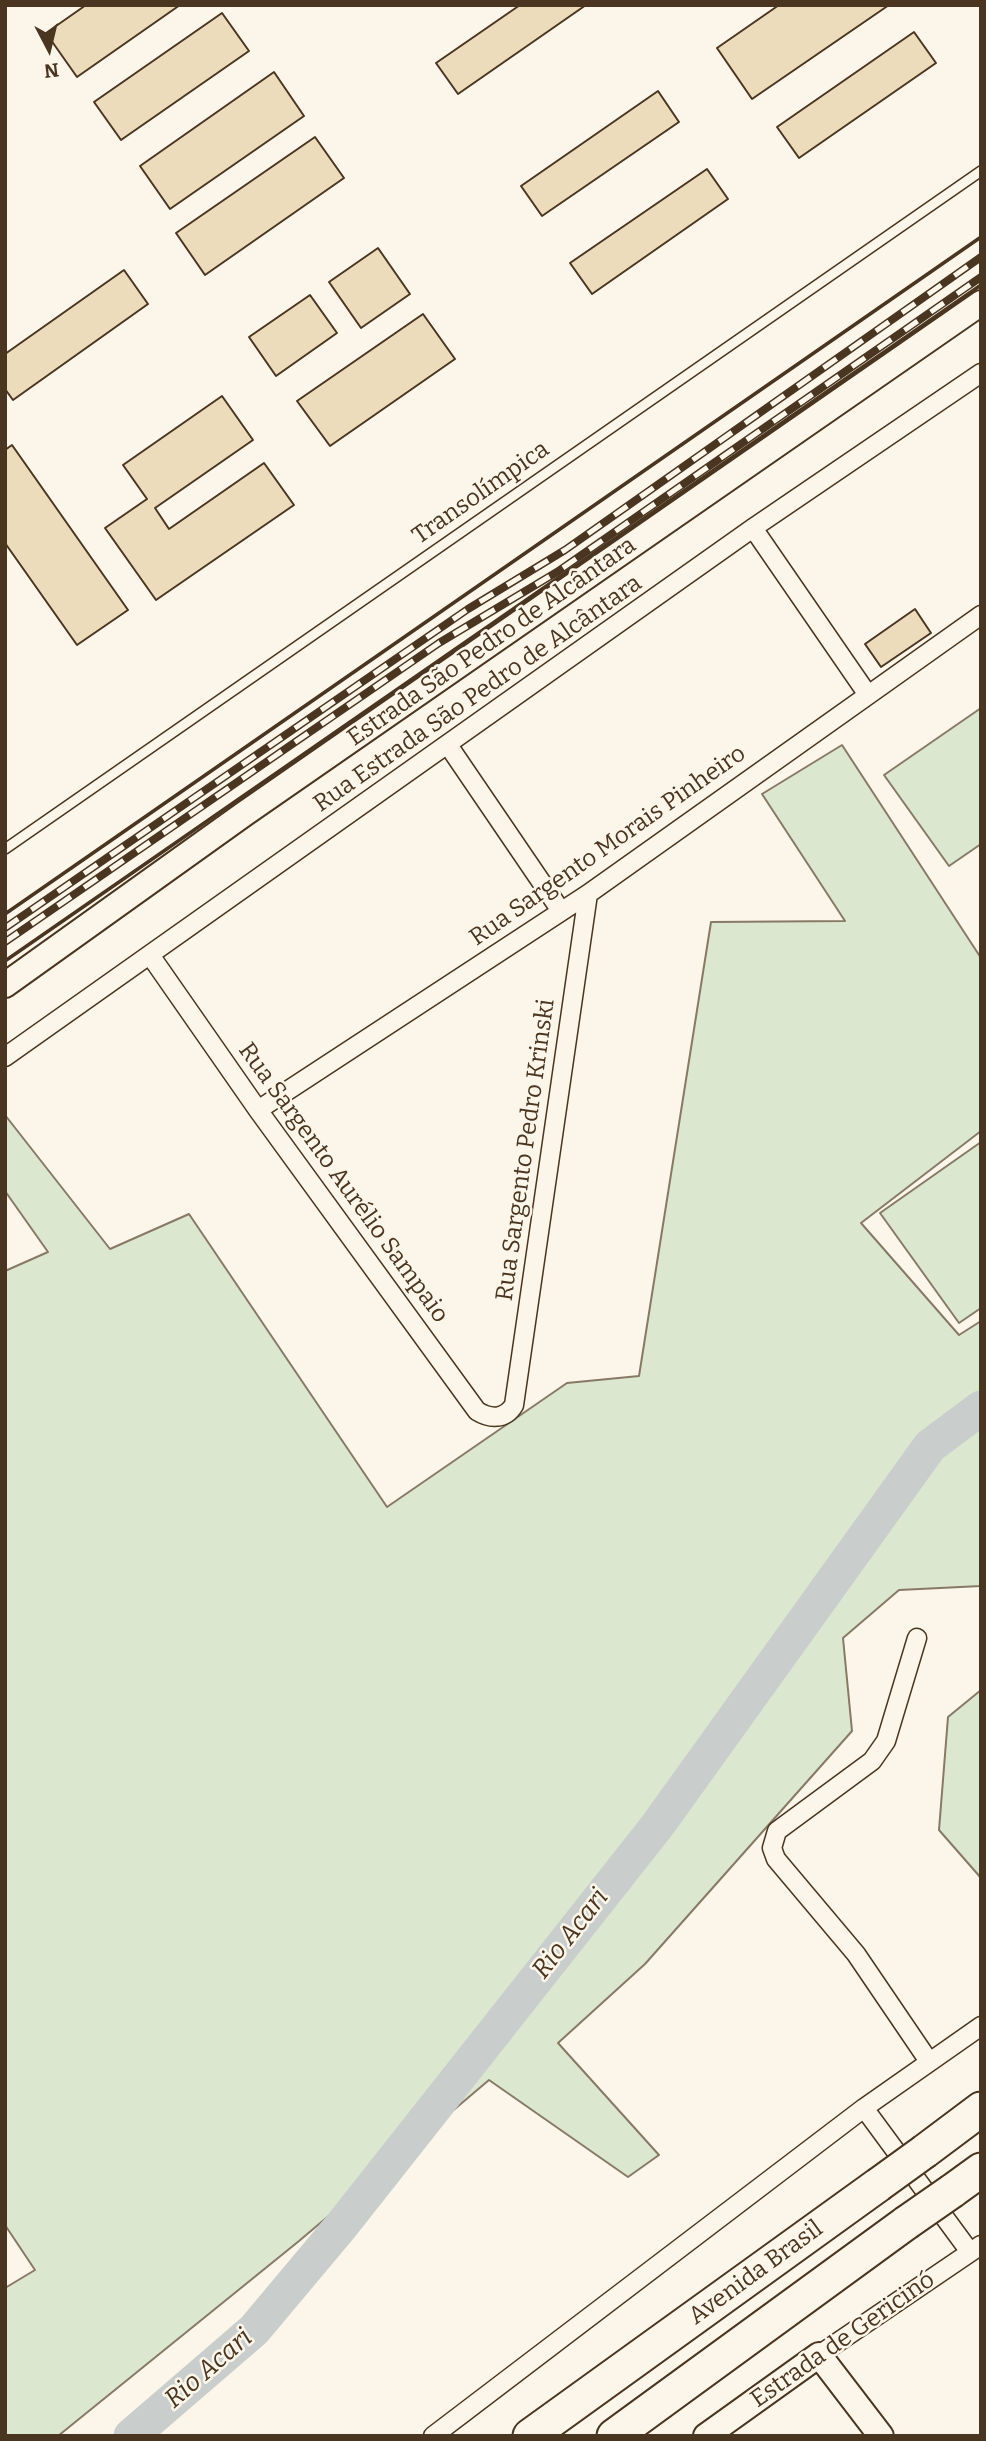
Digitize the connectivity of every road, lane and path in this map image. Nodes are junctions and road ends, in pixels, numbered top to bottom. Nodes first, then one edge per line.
1 (981, 170) edge
2 (981, 303) edge
3 (981, 373) edge
4 (753, 528) junction
5 (981, 615) edge
6 (868, 695) junction
7 (448, 746) junction
8 (5, 849) edge
9 (588, 894) junction
10 (561, 911) junction
11 (150, 955) junction
12 (5, 985) edge
13 (5, 1057) edge
14 (258, 1110) junction
15 (509, 1412) joint
16 (917, 1638) dead end
17 (981, 2026) edge
18 (928, 2060) junction
19 (864, 2108) junction
20 (981, 2109) edge
21 (981, 2170) edge
22 (976, 2249) edge
23 (819, 2355) junction
24 (433, 2436) edge
25 (530, 2436) edge
26 (614, 2436) edge
27 (706, 2436) edge
28 (881, 2436) edge

1 - 8 lane, Transolímpica
2 - 12 street, Estrada São Pedro de Alcântara
3 - 4 street, Rua Estrada São Pedro de Alcântara
4 - 6 street
4 - 7 street, Rua Estrada São Pedro de Alcântara
5 - 6 street, Rua Sargento Morais Pinheiro
6 - 9 street, Rua Sargento Morais Pinheiro
7 - 10 street
7 - 11 street, Rua Estrada São Pedro de Alcântara
9 - 10 street, Rua Sargento Morais Pinheiro
9 - 15 street, Rua Sargento Pedro Krinski
10 - 14 street, Rua Sargento Morais Pinheiro
11 - 13 street, Rua Estrada São Pedro de Alcântara
11 - 14 street, Rua Sargento Aurélio Sampaio
14 - 15 street, Rua Sargento Aurélio Sampaio
16 - 18 street
17 - 18 street
18 - 19 street
19 - 22 street
19 - 24 street
20 - 25 highway, Avenida Brasil, bridge
21 - 26 highway, Avenida Brasil, bridge
22 - 23 street, Estrada de Gericinó
23 - 27 street, Estrada de Gericinó
23 - 28 street

